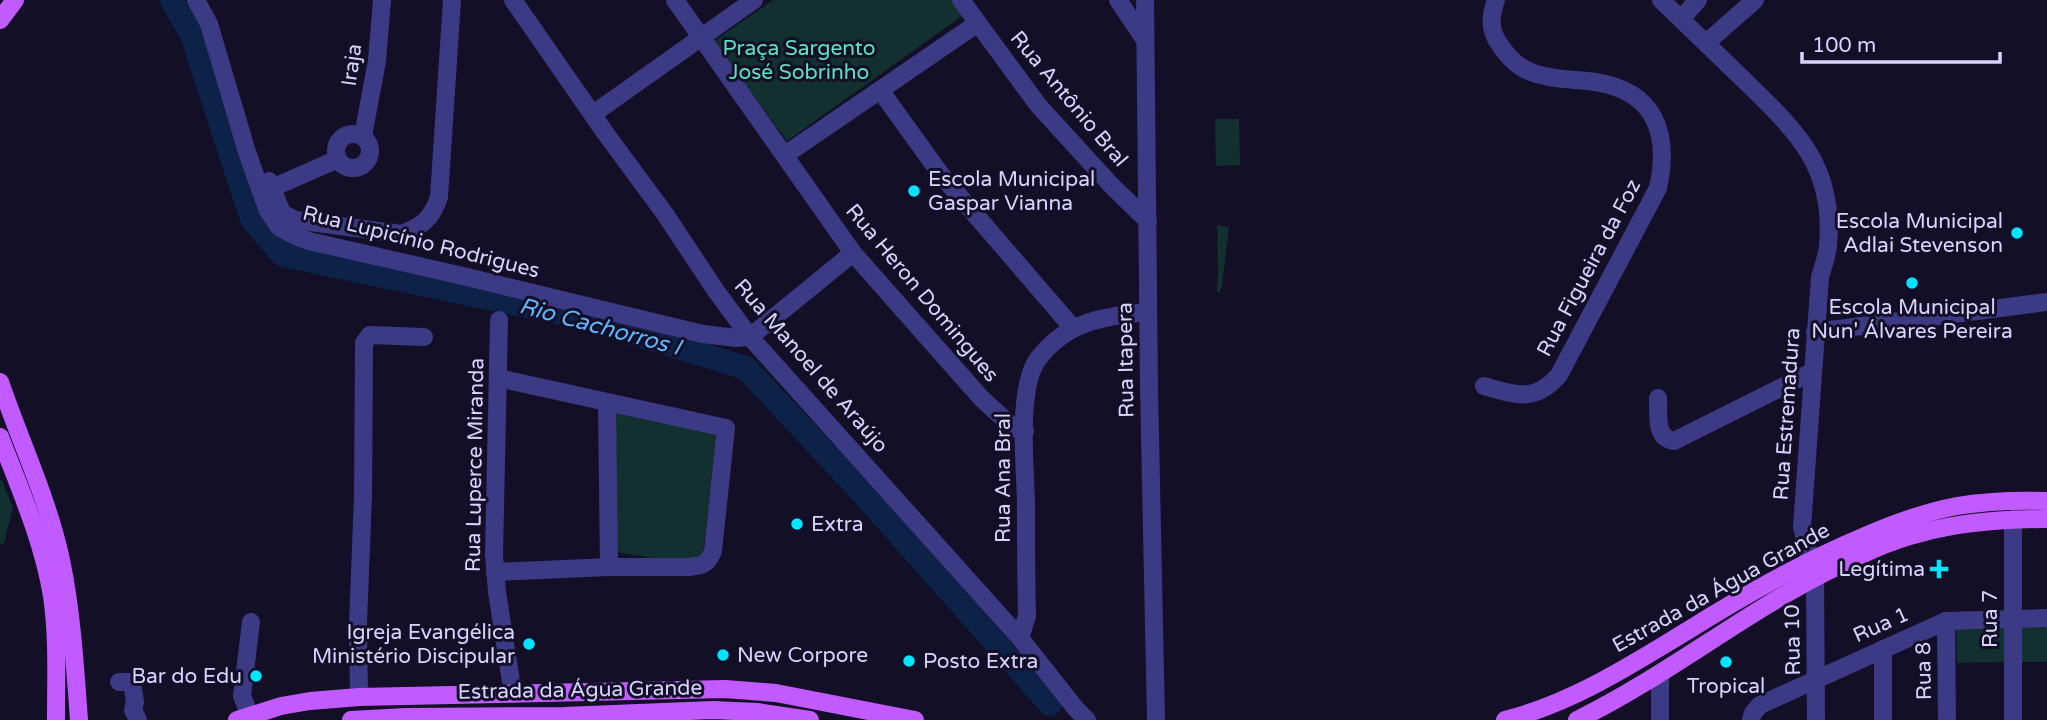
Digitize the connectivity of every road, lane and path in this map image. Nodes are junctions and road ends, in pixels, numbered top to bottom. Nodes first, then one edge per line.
1 (15, 0) edge
2 (198, 0) edge
3 (382, 0) edge
4 (452, 0) edge
5 (513, 0) edge
6 (676, 0) edge
7 (754, 0) edge
8 (961, 0) edge
9 (1118, 0) edge
10 (1145, 0) edge
11 (1496, 0) edge
12 (1661, 0) edge
13 (1698, 0) edge
14 (1755, 0) edge
15 (1681, 19) junction
16 (0, 20) edge
17 (978, 23) junction
18 (702, 37) junction
19 (1146, 41) junction
20 (1706, 43) junction
21 (880, 90) junction
22 (593, 114) junction
23 (363, 136) junction
24 (785, 155) junction
25 (338, 159) junction
26 (272, 188) junction
27 (1148, 221) junction
28 (853, 253) junction
29 (2047, 302) edge
30 (1148, 312) junction
31 (499, 320) dead end
32 (1073, 328) junction
33 (1815, 332) junction
34 (425, 337) dead end
35 (750, 337) junction
36 (1812, 372) junction
37 (498, 378) junction
38 (0, 382) edge
39 (1484, 386) dead end
40 (1658, 398) dead end
41 (607, 403) junction
42 (1025, 431) junction
43 (0, 437) edge
44 (2047, 500) edge
45 (2013, 519) junction
46 (2047, 519) edge
47 (609, 567) junction
48 (1812, 569) junction
49 (495, 572) junction
50 (2013, 618) junction
51 (2047, 618) edge
52 (1946, 621) junction
53 (251, 622) dead end
54 (1020, 638) junction
55 (1883, 649) junction
56 (1660, 674) junction
57 (1816, 680) junction
58 (120, 682) dead end
59 (513, 694) junction
60 (359, 697) junction
61 (830, 712) edge
62 (740, 715) edge
63 (1079, 716) edge
64 (243, 718) edge
65 (407, 718) edge
66 (564, 718) edge
67 (906, 719) edge
68 (56, 720) edge
69 (79, 720) edge
70 (138, 720) edge
71 (351, 720) edge
72 (810, 720) edge
73 (1156, 720) edge
74 (1506, 720) edge
75 (1577, 720) edge
76 (1660, 720) edge
77 (1751, 720) edge
78 (1816, 720) edge
79 (1883, 720) edge
80 (1947, 720) edge
81 (2013, 720) edge

1 - 16 main road
2 - 26 street
2 - 35 street, Rua Lupicínio Rodrigues
3 - 23 street, Iraja
4 - 26 street
5 - 22 street, Rua Manoel de Araújo
6 - 18 street, Rua Heron Domingues
7 - 18 street
8 - 17 street, Rua Antônio Bral
9 - 19 street
10 - 19 street, Rua Itapera
11 - 39 street, Rua Figueira da Foz
12 - 15 street, Rua Estremadura
13 - 15 street
14 - 20 street
15 - 20 street, Rua Estremadura
17 - 21 street
17 - 27 street, Rua Antônio Bral
18 - 22 street
18 - 24 street, Rua Heron Domingues
19 - 27 street, Rua Itapera
20 - 33 street, Rua Estremadura
21 - 24 street
21 - 32 street
22 - 35 street, Rua Manoel de Araújo
23 - 25 street
23 - 25 street
24 - 28 street, Rua Heron Domingues
25 - 26 street
27 - 30 street, Rua Itapera
28 - 35 street
28 - 42 street, Rua Heron Domingues
29 - 33 street
30 - 32 street, Rua Ana Bral
30 - 73 street, Rua Itapera
31 - 37 street, Rua Luperce Miranda
32 - 42 street, Rua Ana Bral
33 - 36 street, Rua Estremadura
34 - 60 street
35 - 54 street, Rua Manoel de Araújo
36 - 40 street
36 - 48 street, Rua Estremadura
37 - 41 street
37 - 49 street, Rua Luperce Miranda
38 - 69 main road
41 - 47 street
41 - 47 street
42 - 54 street, Rua Ana Bral
43 - 68 main road
44 - 48 main road, Estrada da Água Grande
45 - 46 main road, Estrada da Água Grande
45 - 48 main road, Estrada da Água Grande
45 - 50 street, Rua 7
47 - 49 street
48 - 56 main road, Estrada da Água Grande
48 - 57 street, Rua 10
48 - 74 main road, Estrada da Água Grande
49 - 59 street, Rua Luperce Miranda
50 - 51 street, Rua 1
50 - 52 street, Rua 1
50 - 81 street, Rua 7
52 - 55 street, Rua 1
52 - 80 street, Rua 8
53 - 64 street
54 - 63 street, Rua Manoel de Araújo
55 - 57 street, Rua 1
55 - 79 street
56 - 75 main road, Estrada da Água Grande
56 - 76 street
57 - 77 street, Rua 1
57 - 78 street, Rua 10
58 - 70 street
59 - 60 main road, Estrada da Água Grande
59 - 61 main road, Estrada da Água Grande
60 - 64 main road, Estrada da Água Grande
61 - 67 main road, Estrada da Água Grande
62 - 66 main road, Estrada da Água Grande
62 - 72 main road, Estrada da Água Grande
65 - 66 main road, Estrada da Água Grande
65 - 71 main road, Estrada da Água Grande

